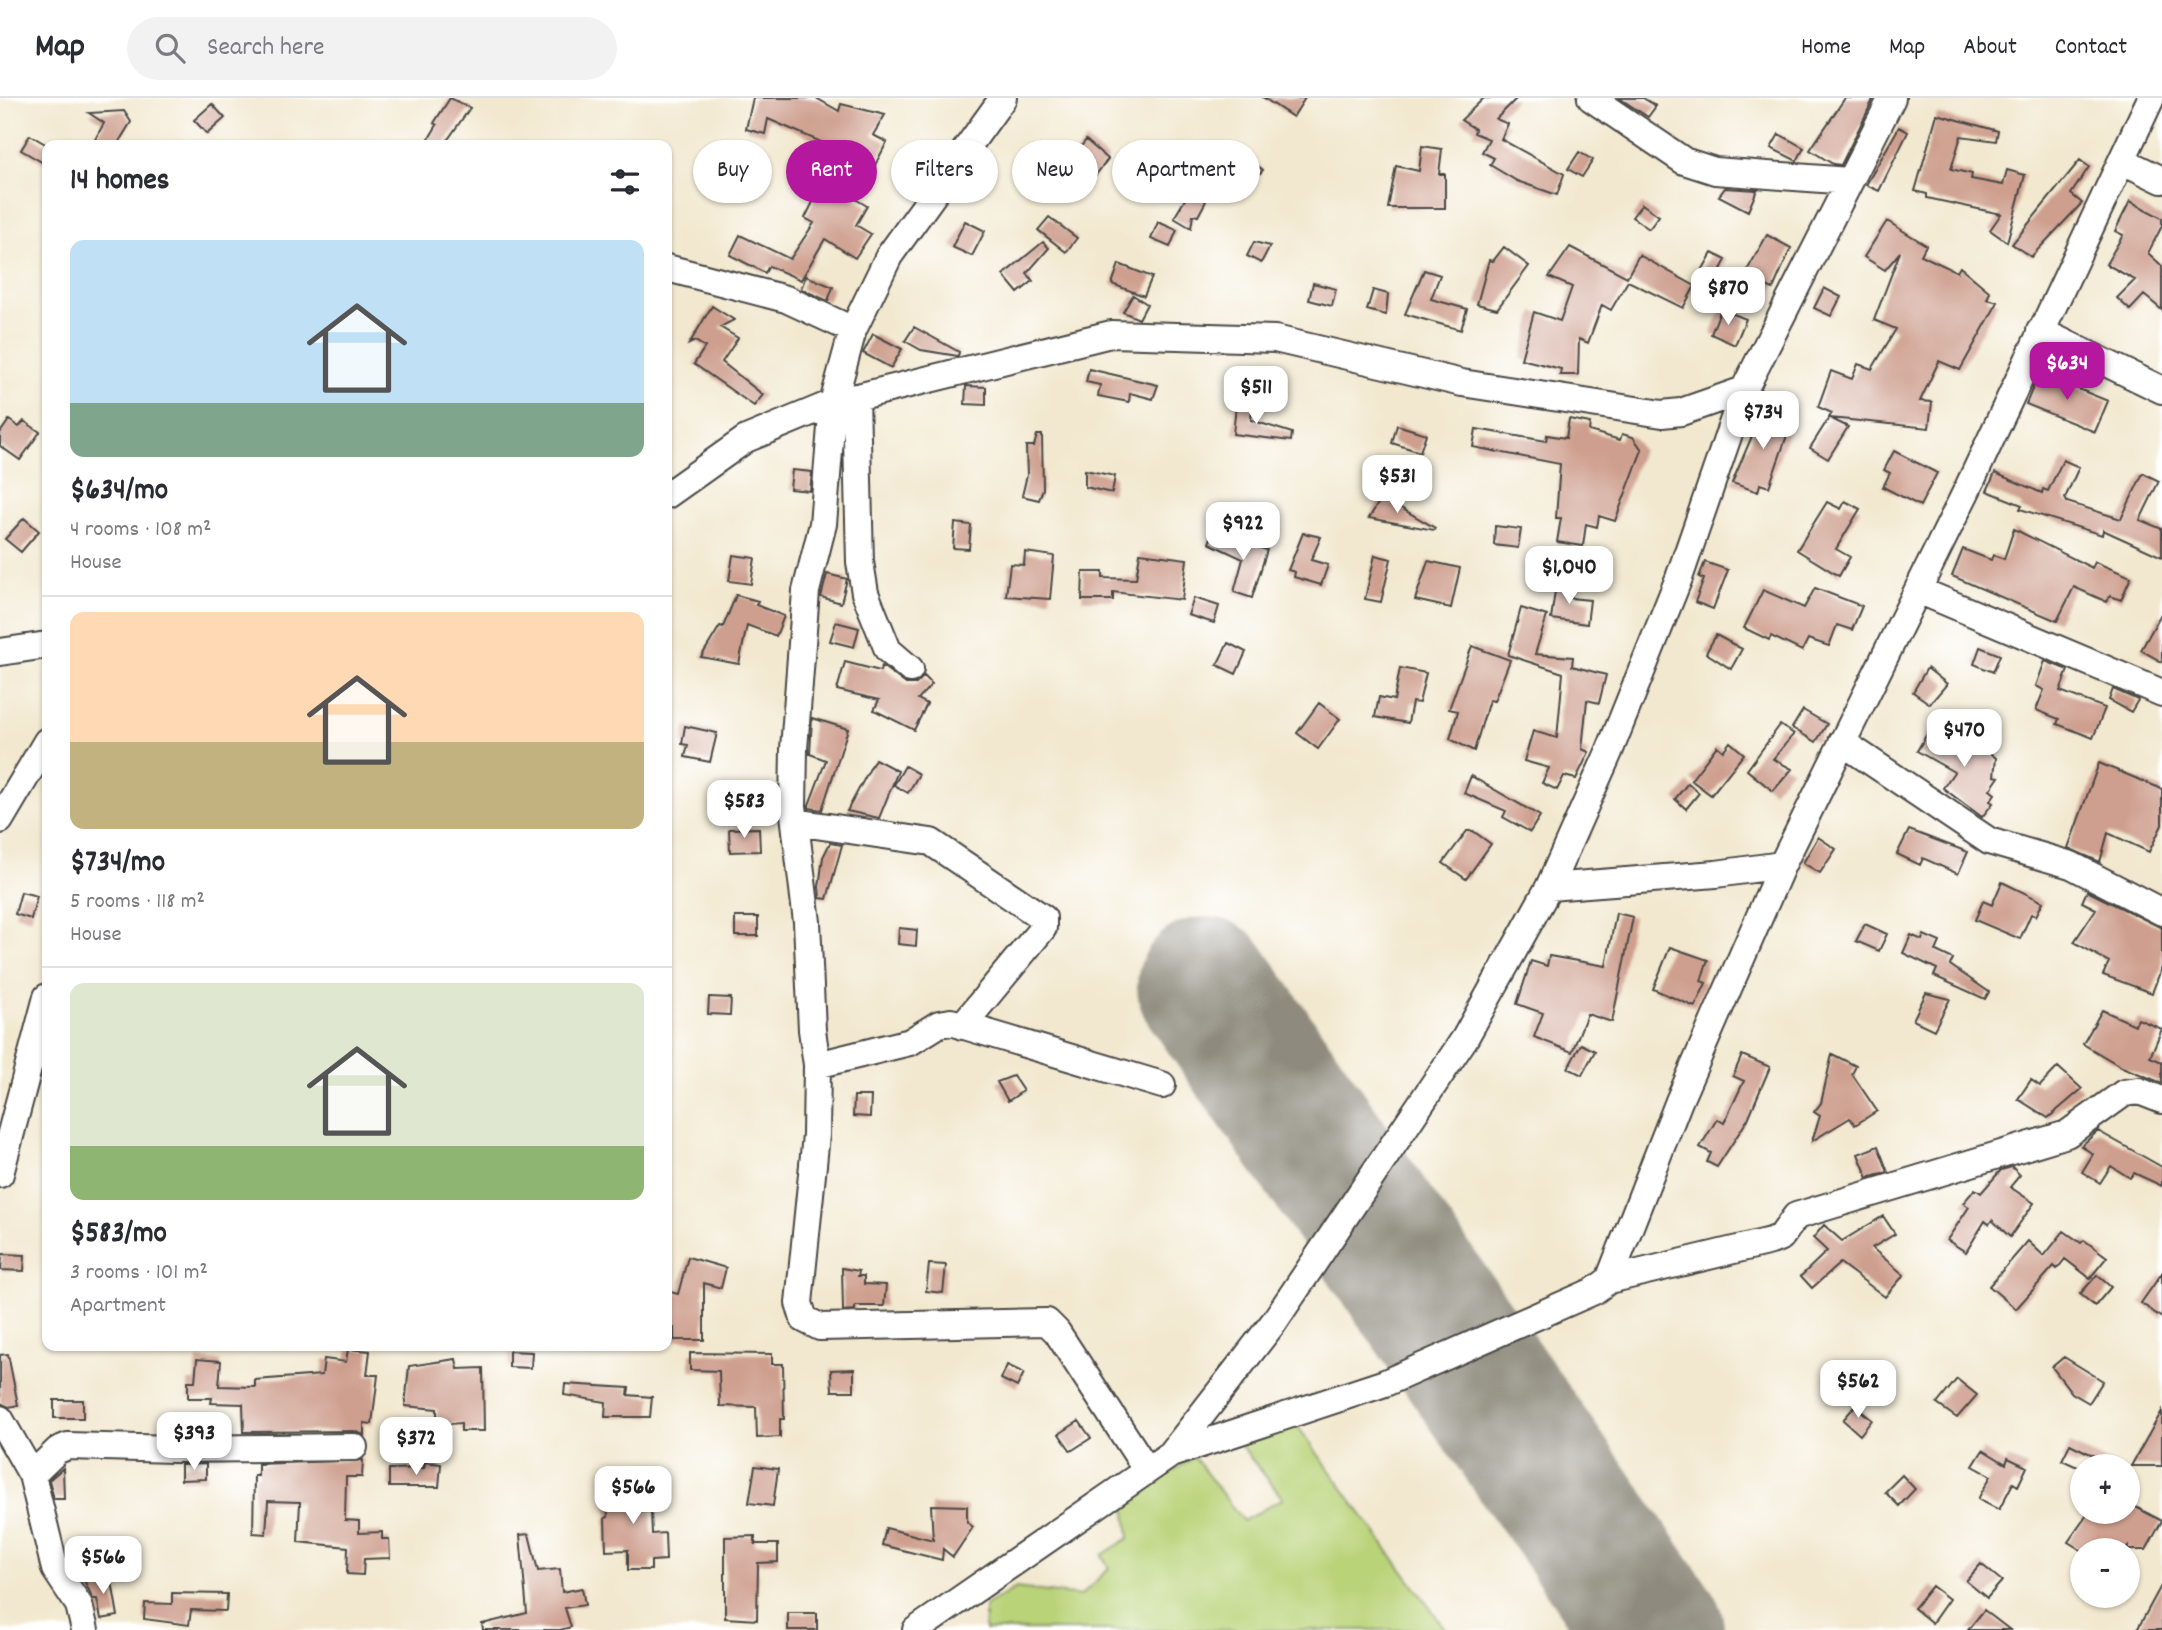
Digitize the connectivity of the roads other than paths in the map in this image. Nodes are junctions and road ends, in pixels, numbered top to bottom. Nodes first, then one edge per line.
1 (1003, 98) edge
2 (1591, 98) edge
3 (1892, 98) edge
4 (2151, 98) edge
5 (2123, 161) junction
6 (2162, 180) edge
7 (1849, 181) junction
8 (672, 269) edge
9 (853, 330) junction
10 (2040, 331) junction
11 (1744, 390) junction
12 (2162, 390) edge
13 (844, 400) junction
14 (672, 492) edge
15 (1918, 590) junction
16 (42, 646) edge
17 (0, 652) edge
18 (910, 669) dead end
19 (2162, 693) edge
20 (1842, 742) junction
21 (42, 761) edge
22 (0, 820) edge
23 (795, 822) junction
24 (1782, 865) junction
25 (1549, 887) junction
26 (2162, 912) edge
27 (42, 1016) edge
28 (962, 1026) junction
29 (817, 1065) junction
30 (1162, 1085) dead end
31 (2162, 1100) edge
32 (0, 1174) edge
33 (1609, 1280) junction
34 (0, 1419) edge
35 (354, 1447) dead end
36 (1171, 1454) junction
37 (1147, 1470) junction
38 (32, 1475) junction
39 (85, 1630) edge
40 (916, 1630) edge

1 - 9 street
2 - 7 street
3 - 7 street
4 - 5 street
5 - 6 street
5 - 10 street
7 - 11 street
8 - 9 street
9 - 13 street
10 - 12 street
10 - 15 street
11 - 13 street
11 - 25 street
13 - 14 street
13 - 18 street
13 - 23 street
15 - 19 street
15 - 20 street
16 - 17 street
20 - 24 street
20 - 26 street
21 - 22 street
23 - 28 street
23 - 29 street
24 - 25 street
24 - 33 street
25 - 36 street
27 - 32 street
28 - 29 street
28 - 30 street
29 - 37 street
31 - 33 street
33 - 36 street
34 - 38 street
35 - 38 street
36 - 37 street
37 - 40 street
38 - 39 street

